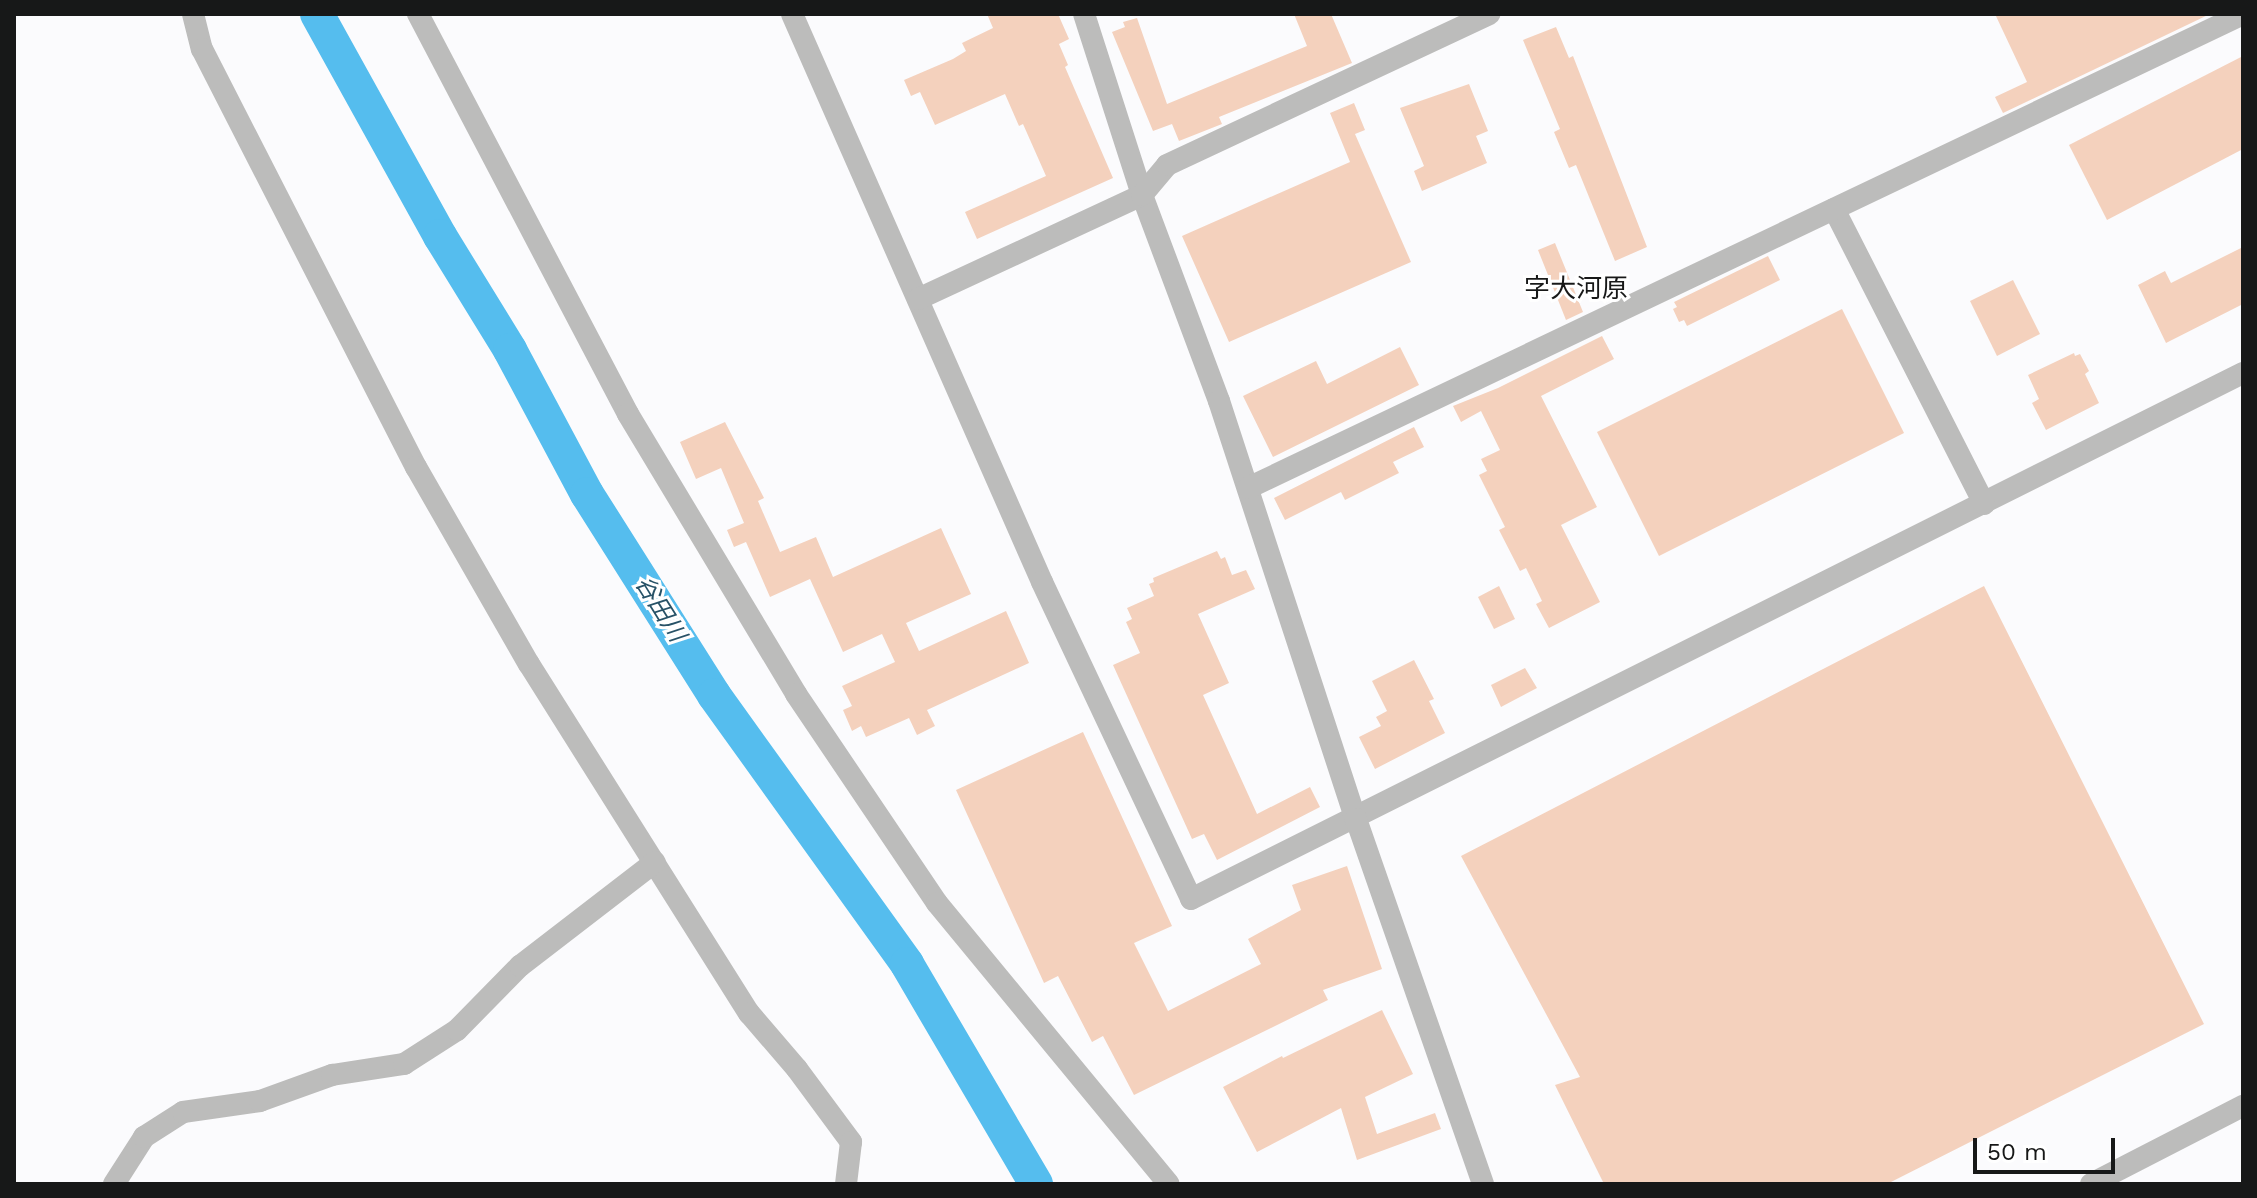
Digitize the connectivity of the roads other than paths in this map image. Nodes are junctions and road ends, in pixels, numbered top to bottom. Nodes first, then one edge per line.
1 (193, 14) edge
2 (418, 14) edge
3 (792, 14) edge
4 (1084, 14) edge
5 (1489, 14) edge
6 (2243, 14) edge
7 (1142, 195) junction
8 (1834, 209) junction
9 (918, 299) junction
10 (2243, 373) edge
11 (1248, 488) junction
12 (1984, 504) junction
13 (1356, 819) junction
14 (655, 862) junction
15 (2243, 1106) edge
16 (114, 1184) edge
17 (846, 1184) edge
18 (1169, 1184) edge
19 (1483, 1184) edge
20 (2091, 1184) edge

1 - 14 street
2 - 18 street
3 - 9 street
4 - 7 street
5 - 7 street
6 - 8 street
7 - 9 street
7 - 11 street
8 - 11 street
8 - 12 street
9 - 13 street
10 - 12 street
11 - 13 street
12 - 13 street
13 - 19 street
14 - 16 street
14 - 17 street
15 - 20 street

